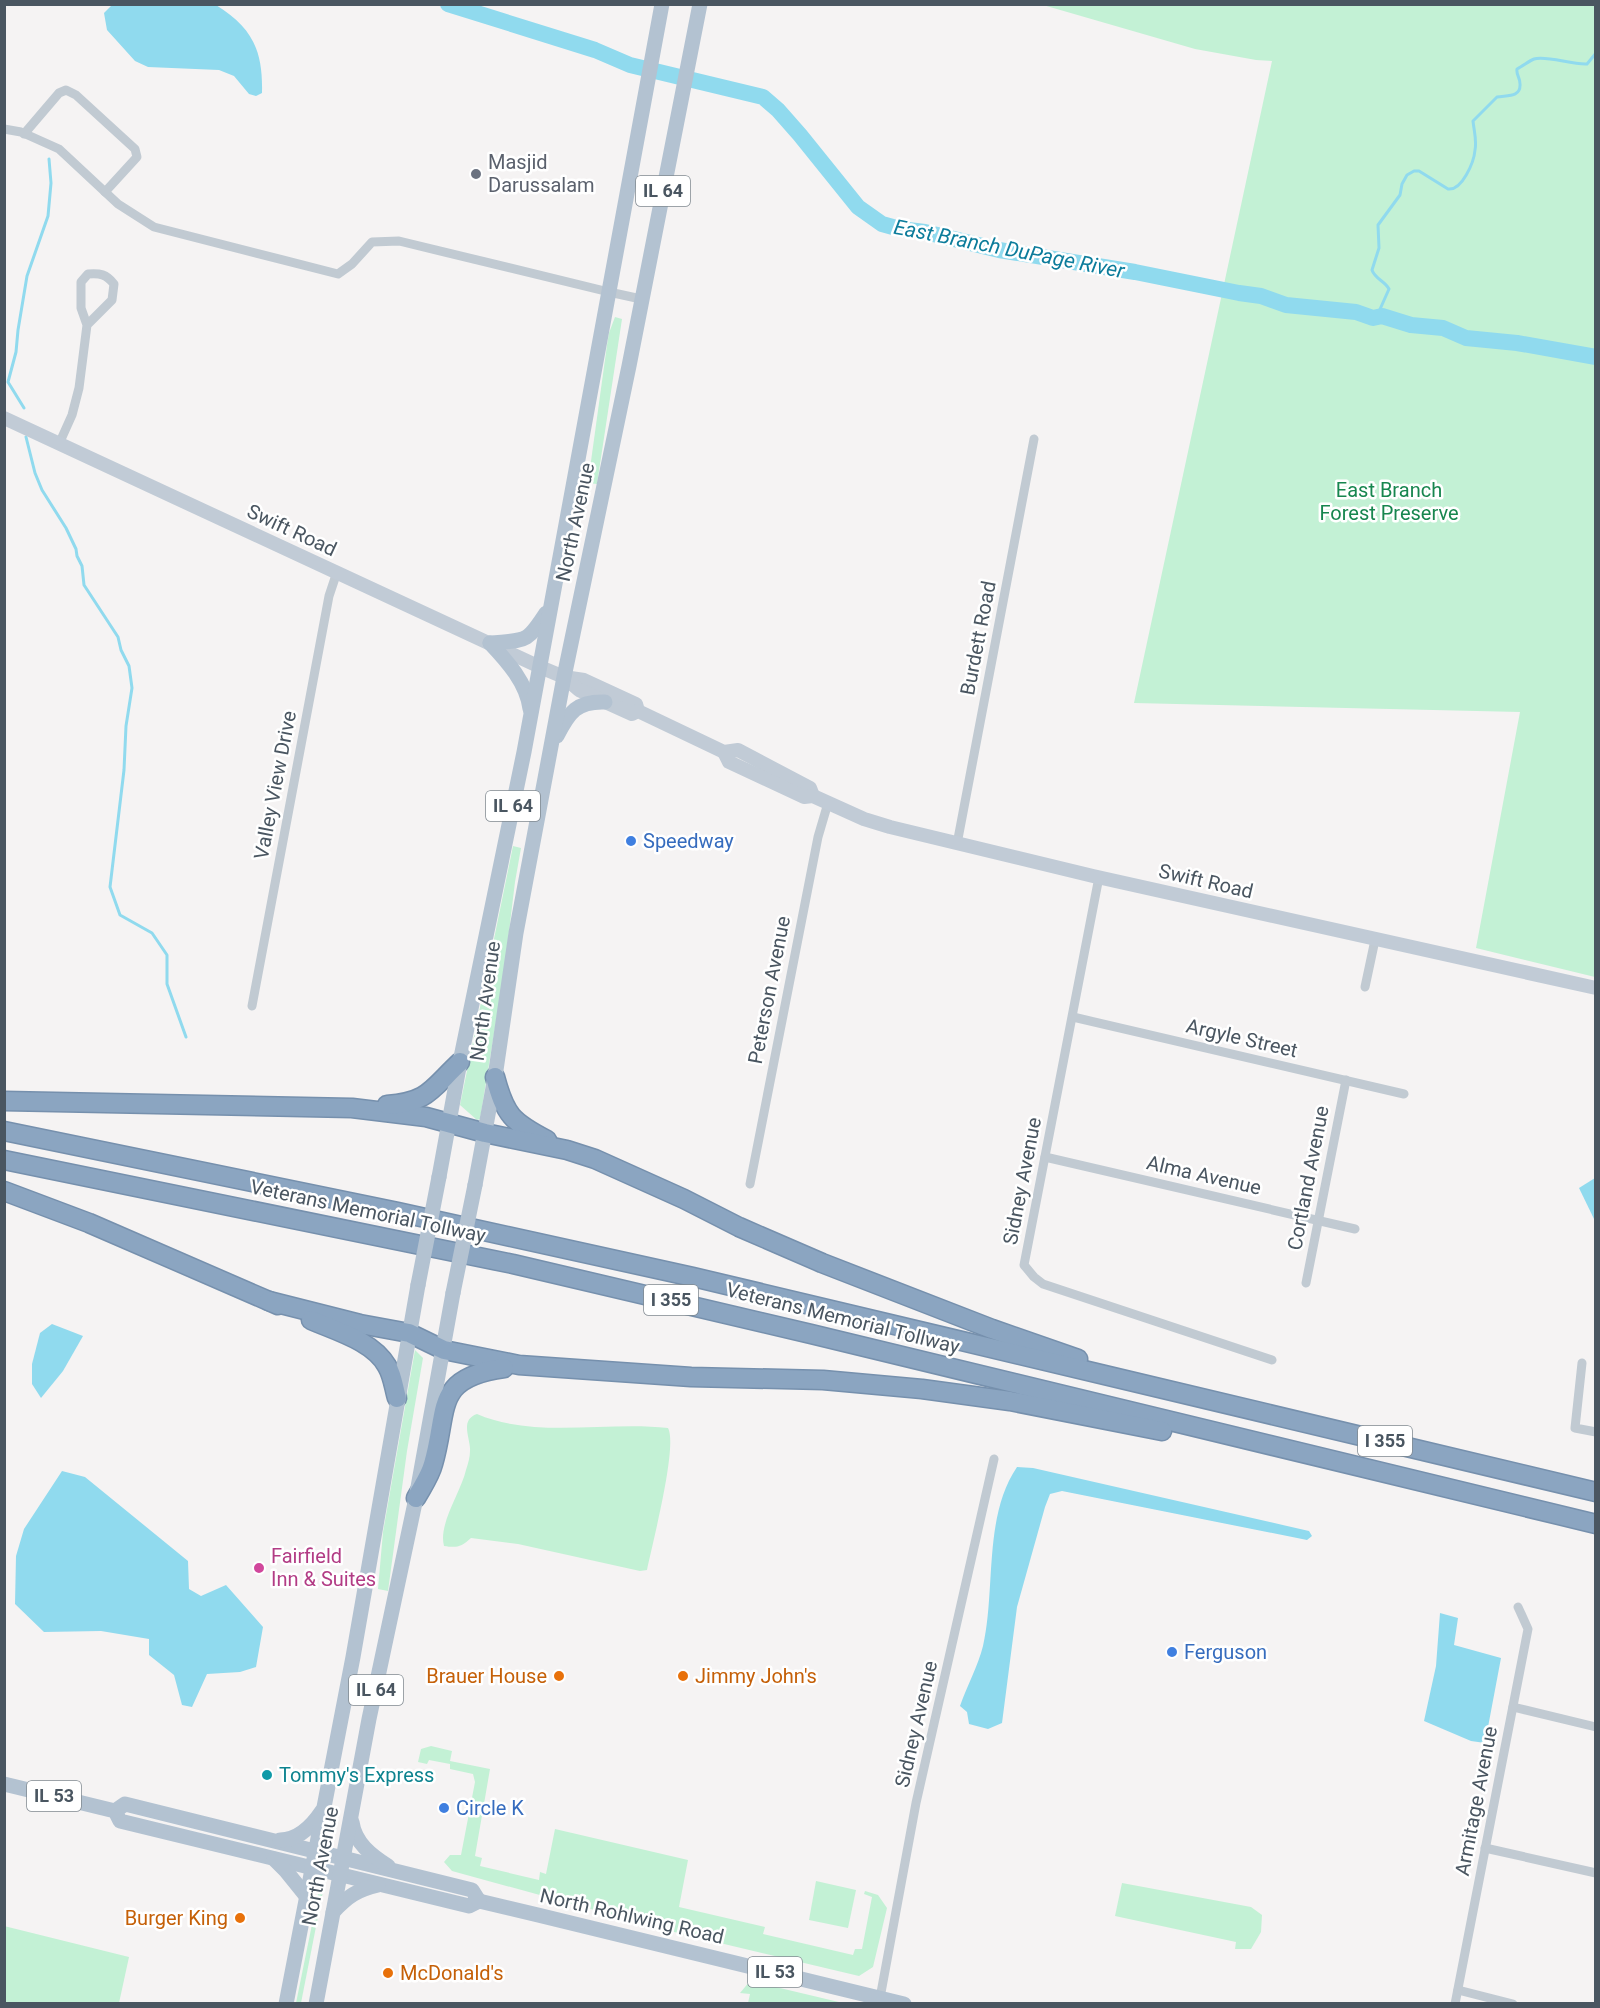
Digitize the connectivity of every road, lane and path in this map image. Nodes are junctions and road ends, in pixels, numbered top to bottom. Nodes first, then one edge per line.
1 (662, 4) edge
2 (700, 4) edge
3 (4, 129) edge
4 (24, 134) junction
5 (105, 192) junction
6 (609, 292) junction
7 (641, 298) junction
8 (87, 325) junction
9 (4, 417) edge
10 (1034, 439) dead end
11 (59, 444) junction
12 (337, 572) junction
13 (551, 605) junction
14 (490, 644) junction
15 (540, 667) junction
16 (564, 677) junction
17 (606, 702) junction
18 (638, 711) junction
19 (531, 717) junction
20 (547, 767) junction
21 (828, 803) junction
22 (957, 844) junction
23 (1099, 877) junction
24 (1376, 940) junction
25 (1365, 987) dead end
26 (1596, 988) edge
27 (252, 1006) dead end
28 (1072, 1017) junction
29 (460, 1062) junction
30 (495, 1077) junction
31 (1346, 1080) junction
32 (1404, 1094) dead end
33 (4, 1101) edge
34 (352, 1108) junction
35 (449, 1124) junction
36 (4, 1131) edge
37 (485, 1133) junction
38 (567, 1150) junction
39 (1045, 1157) junction
40 (4, 1160) edge
41 (750, 1184) dead end
42 (4, 1191) edge
43 (1318, 1221) junction
44 (1355, 1229) dead end
45 (1306, 1283) dead end
46 (269, 1300) junction
47 (409, 1333) junction
48 (444, 1350) junction
49 (1272, 1360) dead end
50 (1582, 1363) dead end
51 (519, 1365) junction
52 (1173, 1393) junction
53 (397, 1398) junction
54 (1596, 1432) edge
55 (994, 1459) dead end
56 (1332, 1460) junction
57 (1596, 1492) edge
58 (416, 1498) junction
59 (1596, 1524) edge
60 (1518, 1607) dead end
61 (1513, 1707) junction
62 (1596, 1727) edge
63 (4, 1784) edge
64 (324, 1809) junction
65 (114, 1811) junction
66 (351, 1816) junction
67 (268, 1840) junction
68 (1485, 1848) junction
69 (316, 1851) junction
70 (343, 1858) junction
71 (274, 1859) junction
72 (313, 1868) junction
73 (399, 1872) junction
74 (1596, 1873) edge
75 (340, 1875) junction
76 (380, 1884) junction
77 (307, 1897) junction
78 (479, 1901) junction
79 (333, 1912) junction
80 (1458, 1990) junction
81 (880, 1998) junction
82 (286, 2004) edge
83 (316, 2004) edge
84 (904, 2004) edge
85 (1455, 2004) edge
86 (1513, 2004) edge

1 - 6 main road, North Avenue / IL 64
2 - 7 main road, North Avenue / IL 64
3 - 4 street
4 - 5 street
4 - 5 street
5 - 6 street
6 - 7 street
6 - 13 main road, North Avenue / IL 64
7 - 16 main road, North Avenue / IL 64
8 - 8 street
8 - 11 street
9 - 11 street, Swift Road
10 - 22 street, Burdett Road
11 - 12 street, Swift Road
12 - 14 street, Swift Road
12 - 27 street, Valley View Drive
13 - 14 main road
13 - 15 main road, North Avenue / IL 64
14 - 15 street, Swift Road
14 - 19 main road
15 - 16 street, Swift Road
15 - 19 main road, North Avenue / IL 64
16 - 17 street, Swift Road
16 - 18 street, Swift Road
16 - 20 main road, North Avenue / IL 64
17 - 18 street, Swift Road
17 - 20 main road
18 - 21 street, Swift Road
19 - 29 main road, North Avenue / IL 64
20 - 30 main road, North Avenue / IL 64
21 - 22 street, Swift Road
21 - 41 street, Peterson Avenue
22 - 23 street, Swift Road
23 - 24 street, Swift Road
23 - 28 street, Sidney Avenue
24 - 25 street
24 - 26 street, Swift Road
28 - 31 street, Argyle Street
28 - 39 street, Sidney Avenue
29 - 34 highway
29 - 35 main road, North Avenue / IL 64
30 - 37 main road, North Avenue / IL 64
30 - 38 highway
31 - 32 street, Argyle Street
31 - 43 street, Cortland Avenue
33 - 34 highway
34 - 35 highway
35 - 37 highway
35 - 47 main road, North Avenue / IL 64, bridge
36 - 52 highway, Veterans Memorial Tollway / I 355
37 - 38 highway
37 - 48 main road, North Avenue / IL 64, bridge
38 - 52 highway
39 - 43 street, Alma Avenue
39 - 49 street, Sidney Avenue
40 - 56 highway, Veterans Memorial Tollway / I 355
42 - 46 highway
43 - 44 street, Alma Avenue
43 - 45 street, Cortland Avenue
46 - 47 highway
46 - 53 highway
47 - 48 highway
47 - 53 main road, North Avenue / IL 64
48 - 51 highway
48 - 58 main road, North Avenue / IL 64
50 - 54 street
51 - 56 highway
51 - 58 highway
52 - 57 highway, Veterans Memorial Tollway / I 355
53 - 64 main road, North Avenue / IL 64
55 - 81 street, Sidney Avenue
56 - 59 highway, Veterans Memorial Tollway / I 355
58 - 66 main road, North Avenue / IL 64
60 - 61 street, Armitage Avenue
61 - 62 street
61 - 68 street, Armitage Avenue
63 - 65 main road, IL 53
64 - 67 main road
64 - 69 main road, North Avenue / IL 64
65 - 67 main road, IL 53
65 - 71 main road, IL 53
66 - 70 main road, North Avenue / IL 64
66 - 73 main road
67 - 69 main road, IL 53
68 - 74 street
68 - 80 street, Armitage Avenue
69 - 70 main road, IL 53
69 - 72 main road, North Avenue / IL 64
70 - 73 main road, North Rohlwing Road / IL 53
70 - 75 main road, North Avenue / IL 64
71 - 72 main road, IL 53
71 - 77 main road
72 - 75 main road, IL 53
72 - 77 main road, North Avenue / IL 64
73 - 78 main road, North Rohlwing Road / IL 53
75 - 76 main road, North Rohlwing Road / IL 53
75 - 79 main road, North Avenue / IL 64
76 - 78 main road, North Rohlwing Road / IL 53
76 - 79 main road
77 - 82 main road, North Avenue / IL 64
78 - 81 main road, North Rohlwing Road / IL 53
79 - 83 main road, North Avenue / IL 64
80 - 85 street, Armitage Avenue
80 - 86 street
81 - 84 main road, IL 53

